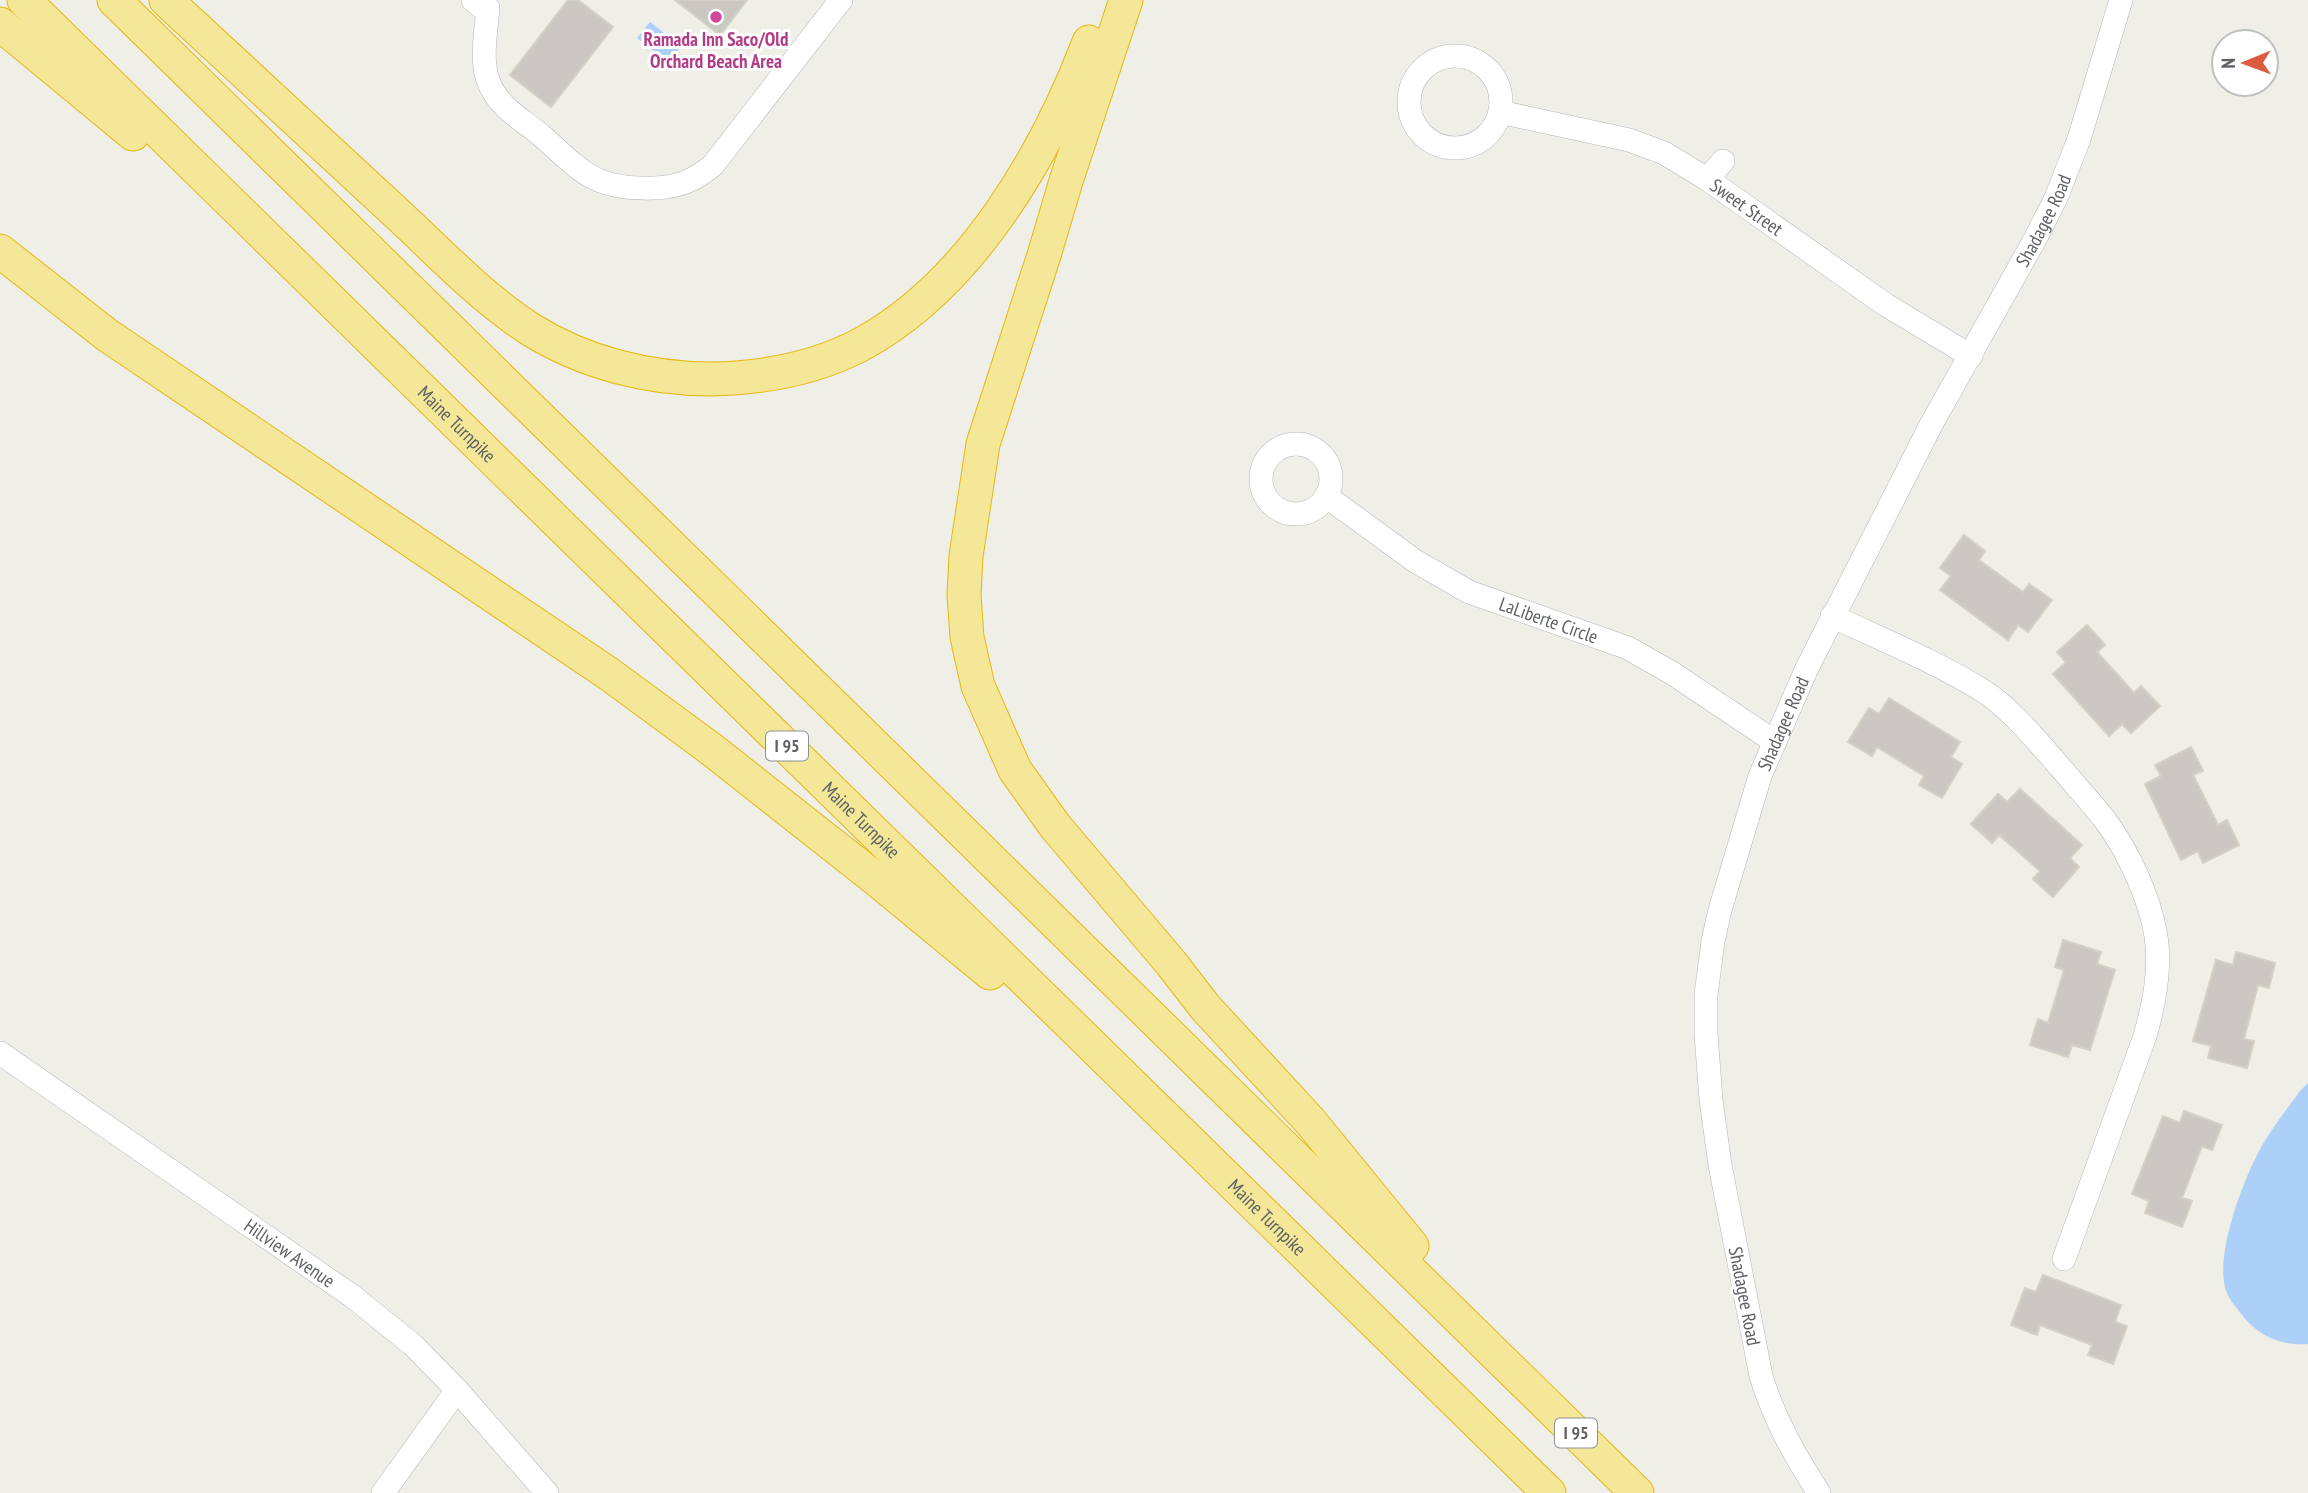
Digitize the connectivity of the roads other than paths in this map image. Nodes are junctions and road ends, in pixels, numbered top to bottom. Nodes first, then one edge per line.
1 (24, 0) edge
2 (114, 0) edge
3 (166, 0) edge
4 (472, 0) edge
5 (841, 0) edge
6 (1102, 0) edge
7 (1126, 0) edge
8 (2121, 0) edge
9 (0, 24) edge
10 (1500, 112) junction
11 (1723, 161) dead end
12 (1707, 179) junction
13 (0, 251) edge
14 (312, 282) junction
15 (1971, 356) junction
16 (1326, 496) dead end
17 (1832, 616) junction
18 (1775, 742) junction
19 (0, 1053) edge
20 (1167, 1119) junction
21 (2064, 1259) dead end
22 (1515, 1372) junction
23 (457, 1390) junction
24 (383, 1493) edge
25 (547, 1493) edge
26 (1549, 1493) edge
27 (1637, 1493) edge
28 (1819, 1493) edge

1 - 14 highway, Maine Turnpike / I 95
2 - 22 highway, I 95
3 - 6 highway
4 - 5 street
7 - 22 highway
8 - 15 street, Shadagee Road
9 - 14 highway
10 - 10 street
10 - 12 street, Sweet Street
11 - 12 street
12 - 15 street, Sweet Street
13 - 20 highway
14 - 20 highway, Maine Turnpike / I 95
15 - 17 street, Shadagee Road
16 - 18 street, LaLiberte Circle
17 - 18 street, Shadagee Road
17 - 21 street
18 - 28 street, Shadagee Road
19 - 23 street, Hillview Avenue
20 - 26 highway, Maine Turnpike / I 95
22 - 27 highway, I 95
23 - 24 street
23 - 25 street, Hillview Avenue

